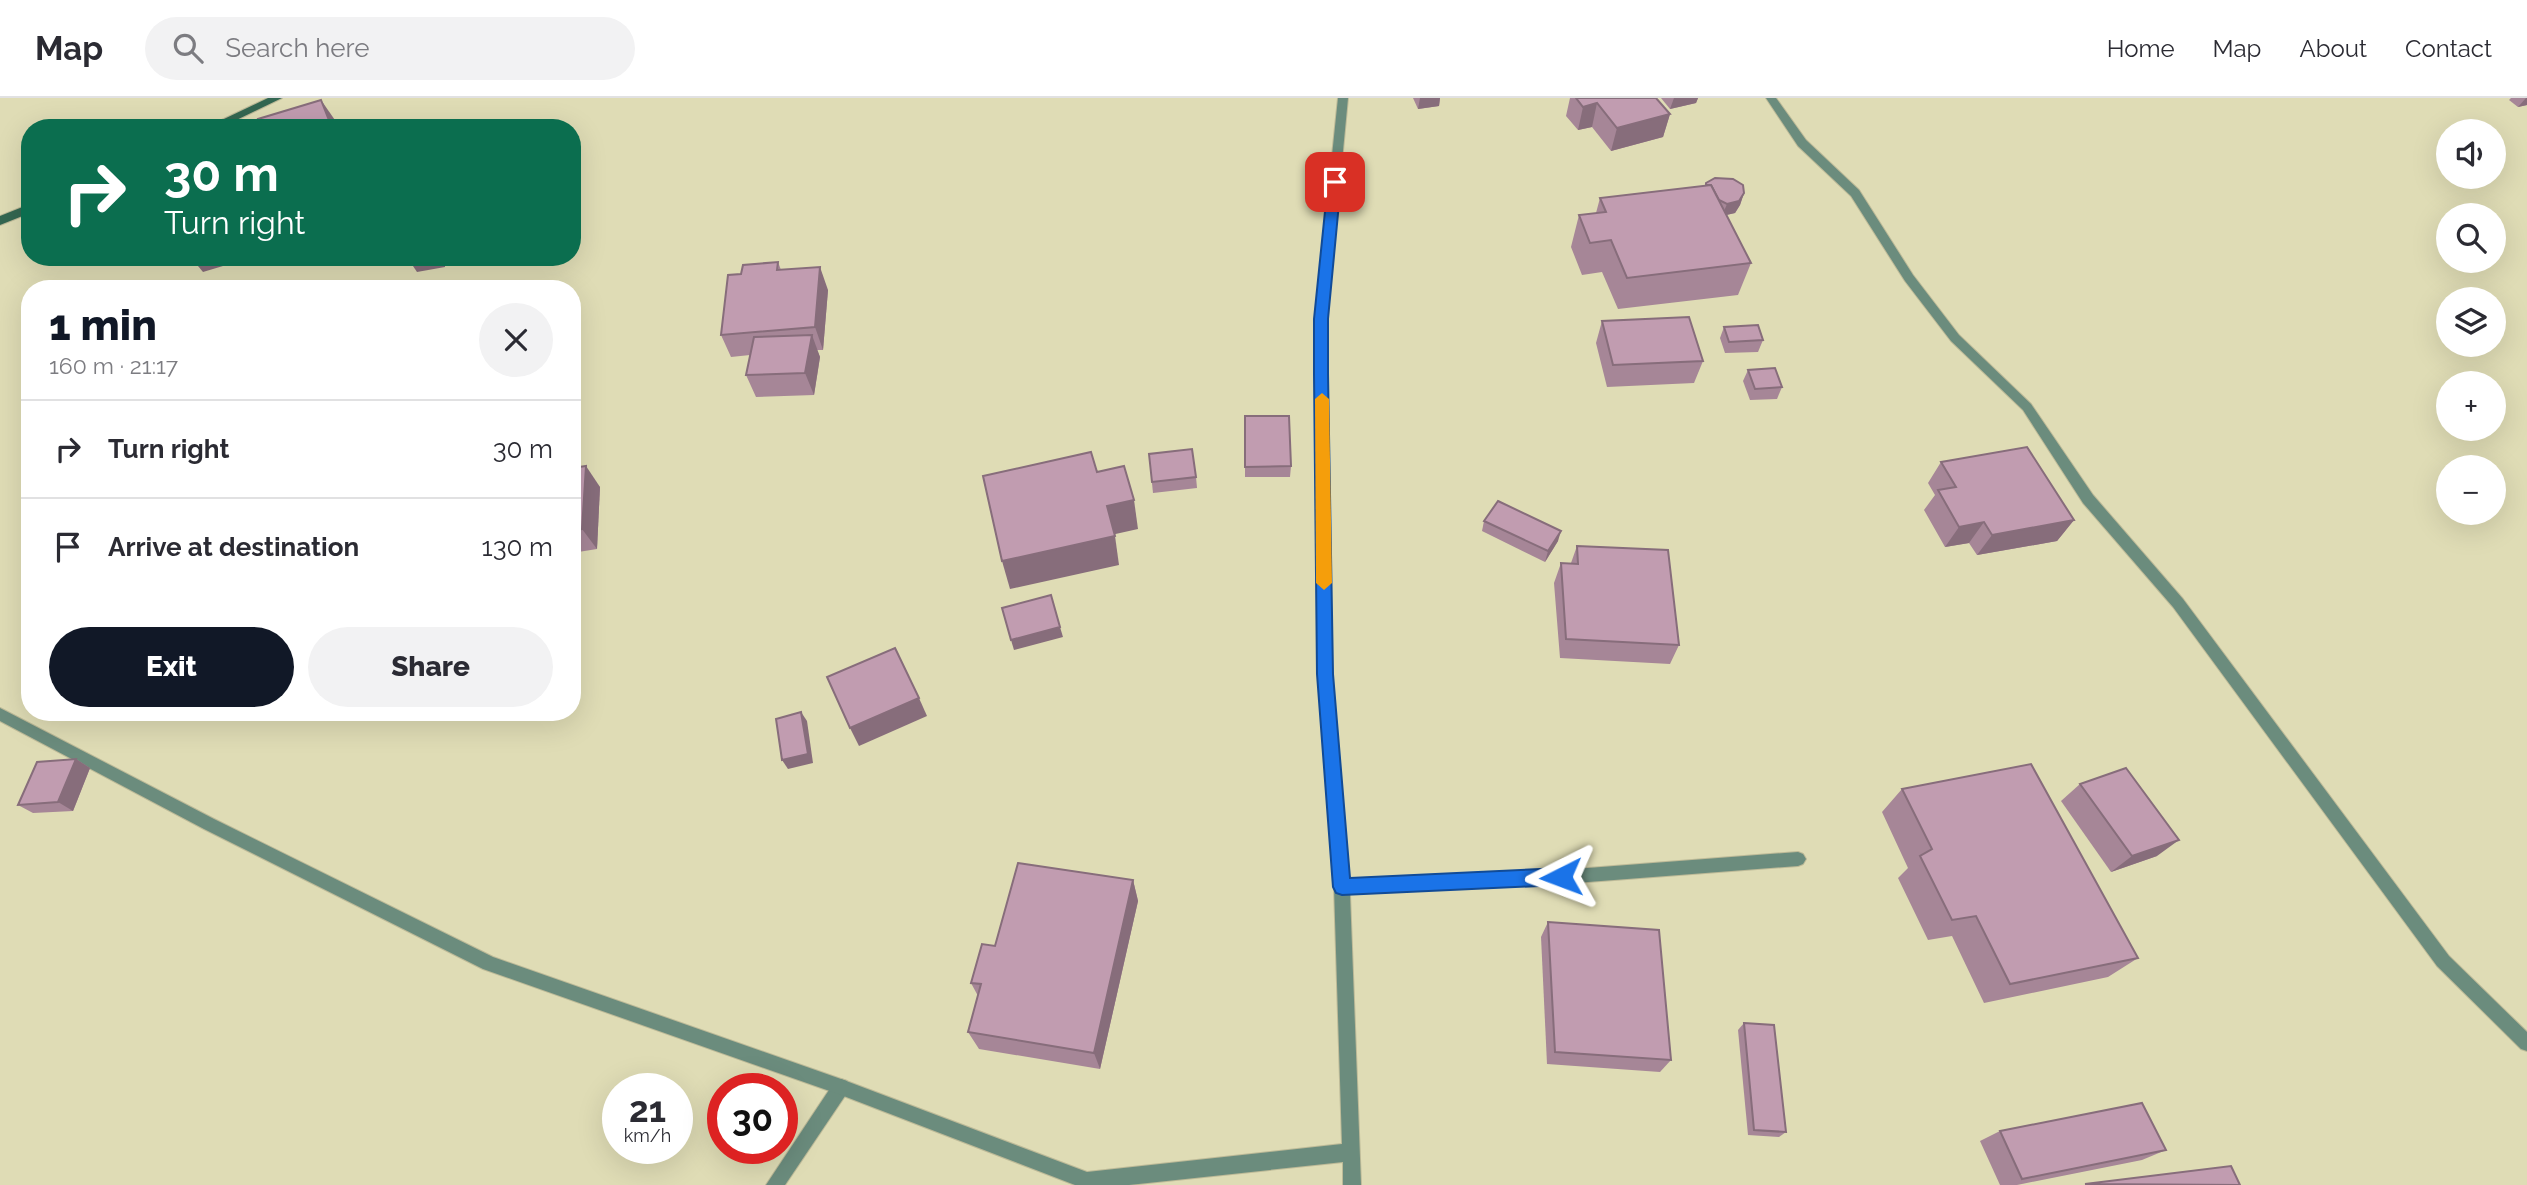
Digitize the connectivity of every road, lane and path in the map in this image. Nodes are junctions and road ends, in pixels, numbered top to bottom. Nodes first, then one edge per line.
1 (277, 98) edge
2 (1343, 98) edge
3 (1771, 98) edge
4 (230, 119) edge
5 (21, 212) edge
6 (0, 221) edge
7 (0, 714) edge
8 (1798, 859) dead end
9 (1342, 887) junction
10 (2527, 1043) edge
11 (841, 1087) junction
12 (1351, 1152) junction
13 (775, 1185) edge
14 (1352, 1185) edge

1 - 4 street
2 - 9 street
3 - 10 street
5 - 6 street
7 - 11 street
8 - 9 street
9 - 12 street
11 - 12 street
11 - 13 street
12 - 14 street

